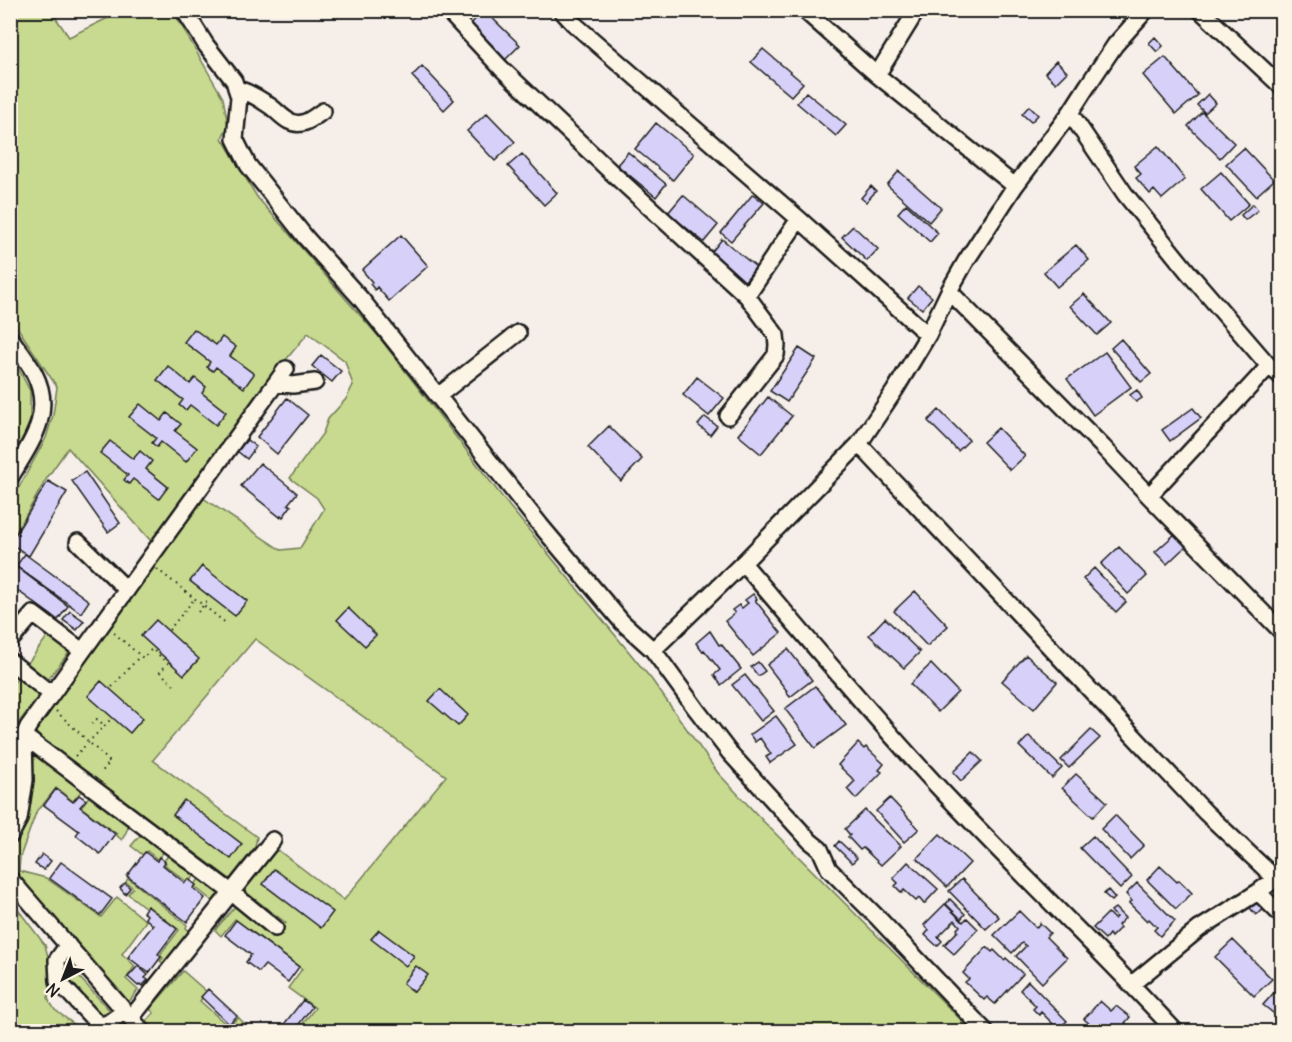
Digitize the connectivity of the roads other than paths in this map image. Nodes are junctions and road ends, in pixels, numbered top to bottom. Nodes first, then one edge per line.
1 (184, 10) edge
2 (447, 10) edge
3 (561, 10) edge
4 (804, 10) edge
5 (917, 10) edge
6 (1146, 10) edge
7 (1200, 10) edge
8 (876, 75) junction
9 (1281, 87) edge
10 (236, 88) junction
11 (323, 111) dead end
12 (1070, 113) junction
13 (1015, 186) junction
14 (799, 219) junction
15 (949, 291) junction
16 (747, 296) junction
17 (518, 333) dead end
18 (928, 335) junction
19 (10, 338) edge
20 (1269, 366) junction
21 (286, 369) dead end
22 (1281, 377) edge
23 (315, 382) dead end
24 (276, 383) junction
25 (438, 396) junction
26 (728, 416) dead end
27 (859, 444) junction
28 (10, 478) edge
29 (1149, 496) junction
30 (78, 542) dead end
31 (742, 563) junction
32 (127, 590) junction
33 (1281, 632) edge
34 (10, 641) edge
35 (653, 650) junction
36 (82, 651) junction
37 (10, 661) edge
38 (48, 698) junction
39 (24, 736) junction
40 (10, 836) edge
41 (273, 840) dead end
42 (1279, 877) edge
43 (10, 879) edge
44 (1258, 891) junction
45 (231, 892) junction
46 (1281, 916) edge
47 (275, 928) dead end
48 (68, 945) junction
49 (1132, 984) junction
50 (128, 1015) junction
51 (144, 1032) edge
52 (986, 1032) edge
53 (1176, 1032) edge

1 - 10 street
2 - 16 street
3 - 14 street
4 - 8 street
5 - 8 street
6 - 12 street
7 - 9 street
8 - 13 street
10 - 11 street
10 - 25 street
12 - 13 street
12 - 20 street
13 - 15 street
14 - 16 street
14 - 18 street
15 - 18 street
15 - 29 street
16 - 26 street
17 - 25 street
18 - 27 street
19 - 28 street
20 - 22 street
20 - 29 street
21 - 24 street
23 - 24 street
24 - 32 street
25 - 35 street
27 - 31 street
27 - 42 street
29 - 33 street
30 - 32 street
31 - 35 street
31 - 49 street
32 - 36 street
34 - 36 street
35 - 52 street
36 - 38 street
37 - 38 street
38 - 39 street
39 - 40 street
39 - 45 street
41 - 45 street
42 - 44 street
43 - 48 street
44 - 46 street
44 - 49 street
45 - 47 street
45 - 50 street
48 - 50 street
48 - 50 street
49 - 53 street
50 - 51 street

